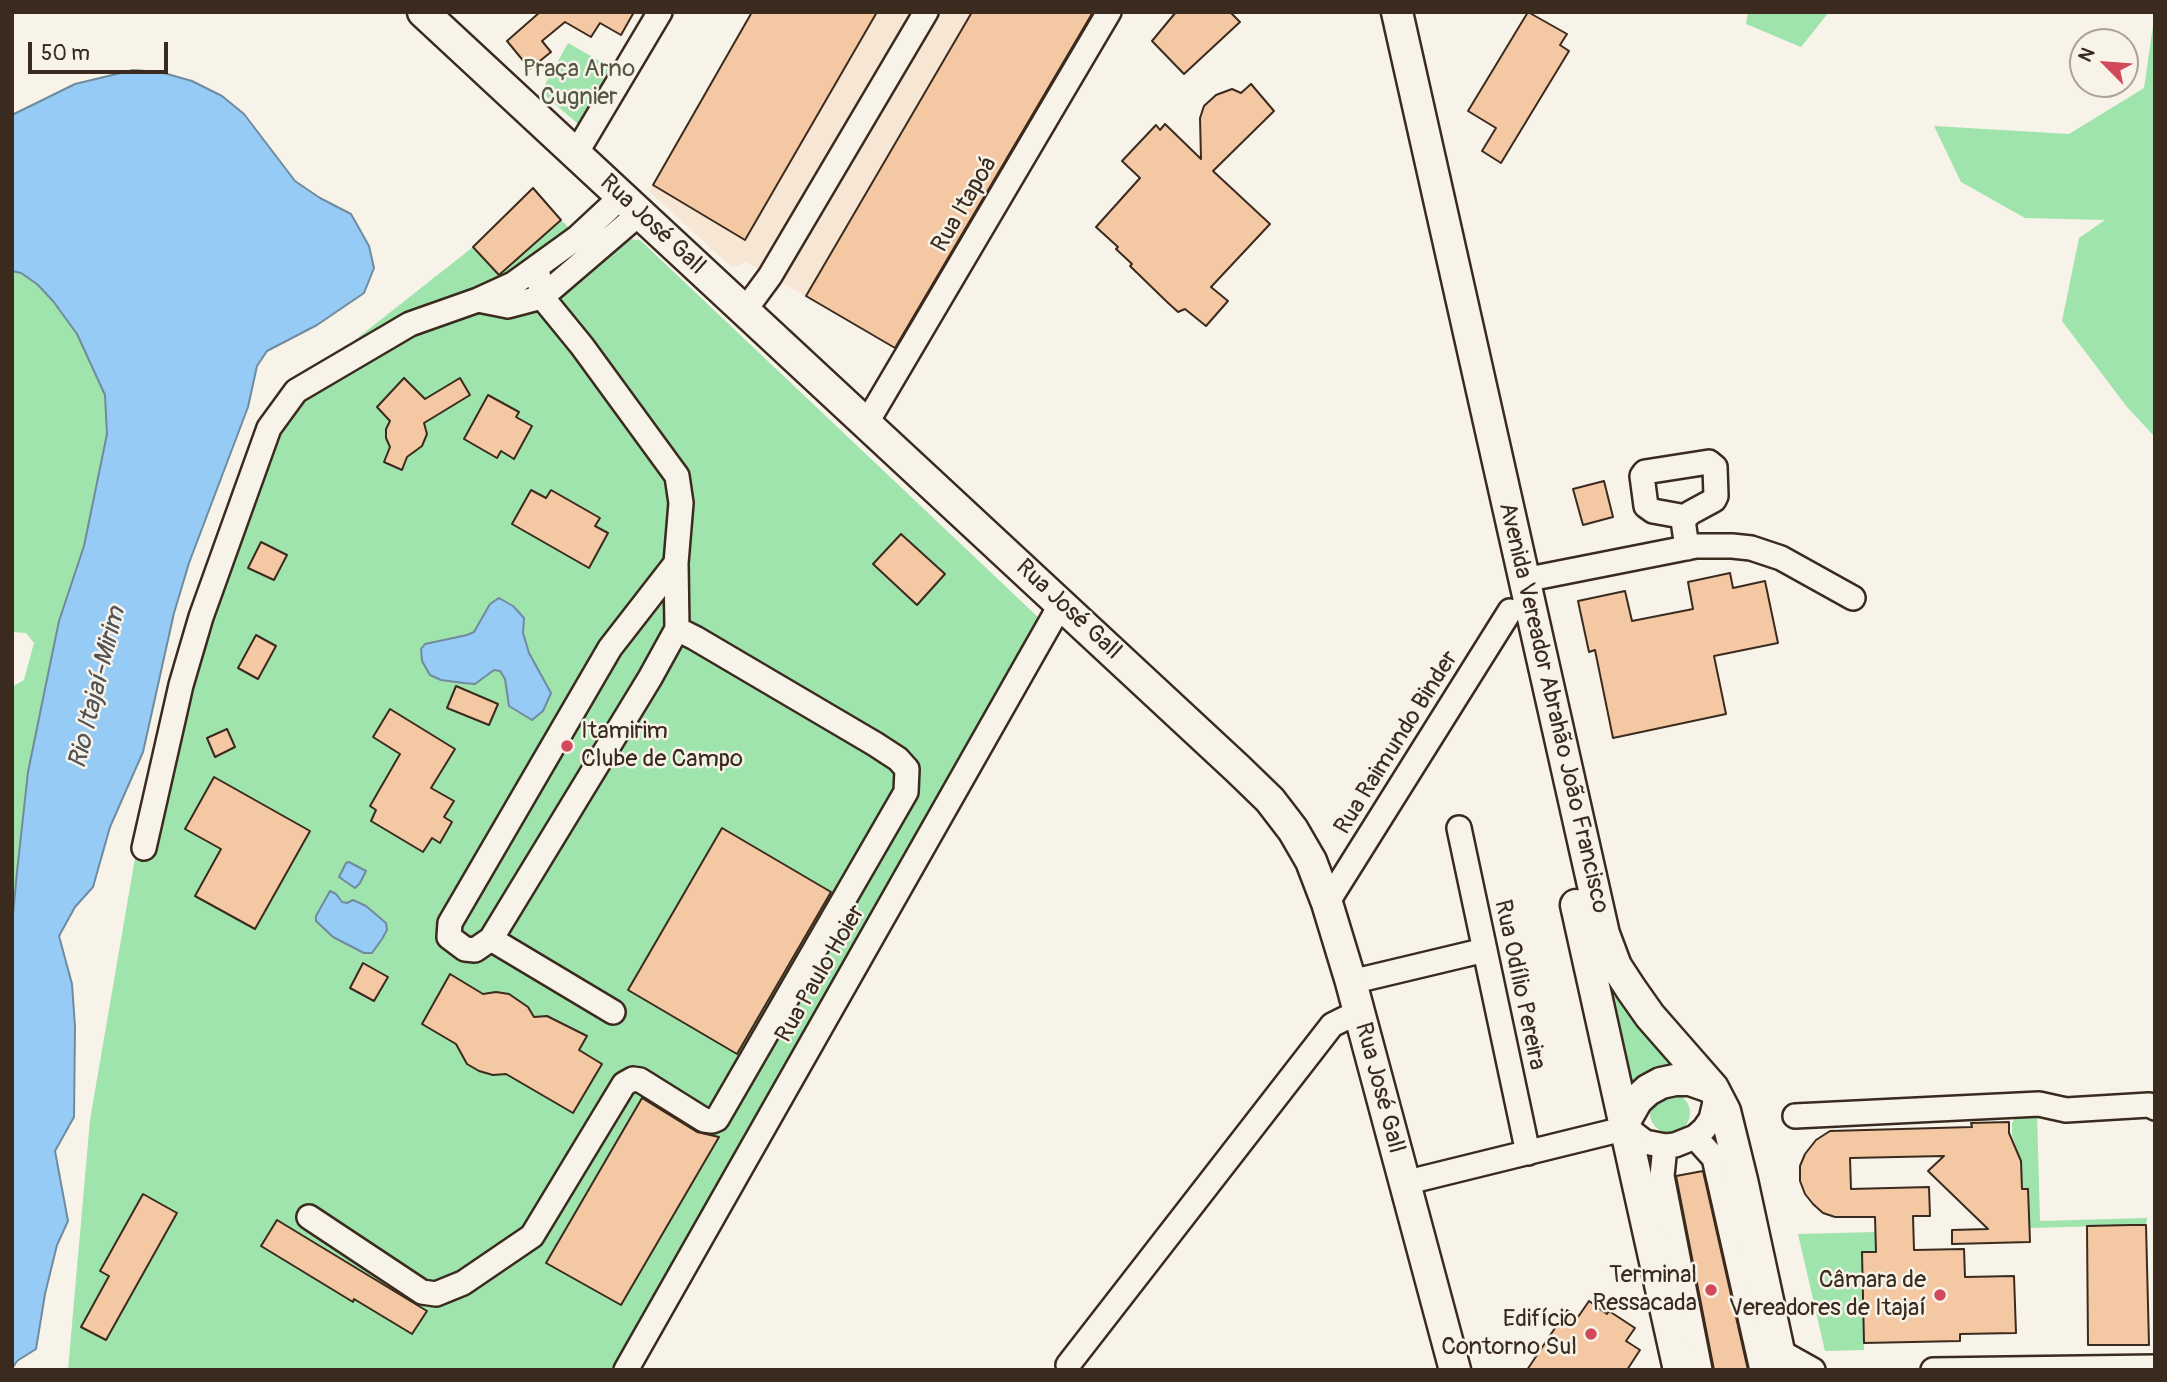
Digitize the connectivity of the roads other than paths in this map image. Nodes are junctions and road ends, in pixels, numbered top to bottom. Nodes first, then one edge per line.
1 (423, 12) edge
2 (660, 12) edge
3 (926, 12) edge
4 (1109, 12) edge
5 (1379, 12) edge
6 (1397, 12) edge
7 (575, 155) junction
8 (631, 205) junction
9 (537, 267) junction
10 (542, 297) junction
11 (478, 300) junction
12 (745, 310) junction
13 (866, 424) junction
14 (1686, 517) dead end
15 (1687, 548) junction
16 (676, 563) junction
17 (1524, 580) junction
18 (1853, 598) dead end
19 (1061, 604) junction
20 (1510, 611) junction
21 (677, 629) junction
22 (1459, 828) dead end
23 (144, 848) dead end
24 (1327, 903) junction
25 (491, 939) junction
26 (1485, 950) junction
27 (1351, 982) junction
28 (613, 1013) dead end
29 (1360, 1015) junction
30 (1715, 1091) junction
31 (2155, 1108) edge
32 (1795, 1116) dead end
33 (1626, 1125) junction
34 (1695, 1137) junction
35 (1665, 1146) junction
36 (1528, 1153) junction
37 (1404, 1183) junction
38 (309, 1217) dead end
39 (1774, 1363) edge
40 (1068, 1365) dead end
41 (2155, 1367) edge
42 (626, 1370) edge
43 (1455, 1370) edge
44 (1679, 1370) edge
45 (1700, 1370) edge
46 (1813, 1370) edge
47 (1933, 1370) edge

1 - 7 main road, Rua José Gall
2 - 7 street
3 - 12 street
4 - 13 street, Rua Itapoá
5 - 20 main road, Avenida Vereador Abrahão João Francisco
6 - 17 main road, Avenida Vereador Abrahão João Francisco
7 - 8 main road, Rua José Gall
8 - 9 street
8 - 10 street
8 - 12 main road, Rua José Gall
9 - 10 street
9 - 11 street
10 - 11 street
10 - 16 street
11 - 23 street
12 - 13 main road, Rua José Gall
13 - 19 main road, Rua José Gall
14 - 15 street
15 - 17 street
15 - 18 street
16 - 21 street
16 - 25 street
17 - 30 main road, Avenida Vereador Abrahão João Francisco
19 - 24 main road, Rua José Gall
19 - 42 street, Rua Paulo Hoier
20 - 24 street, Rua Raimundo Binder
20 - 33 main road, Avenida Vereador Abrahão João Francisco
21 - 25 street
21 - 38 street
22 - 26 street, Rua Odílio Pereira
24 - 27 main road, Rua José Gall
25 - 28 street
26 - 27 street
26 - 36 street, Rua Odílio Pereira
27 - 29 main road, Rua José Gall
29 - 37 main road, Rua José Gall
29 - 40 street
30 - 33 main road
30 - 34 street
30 - 39 main road, Avenida Vereador Abrahão João Francisco
31 - 32 street
33 - 35 street
33 - 36 street
33 - 44 main road, Avenida Vereador Abrahão João Francisco
34 - 35 street
34 - 39 street
35 - 45 street
36 - 37 street
37 - 43 main road, Rua José Gall
39 - 46 street
41 - 47 street

